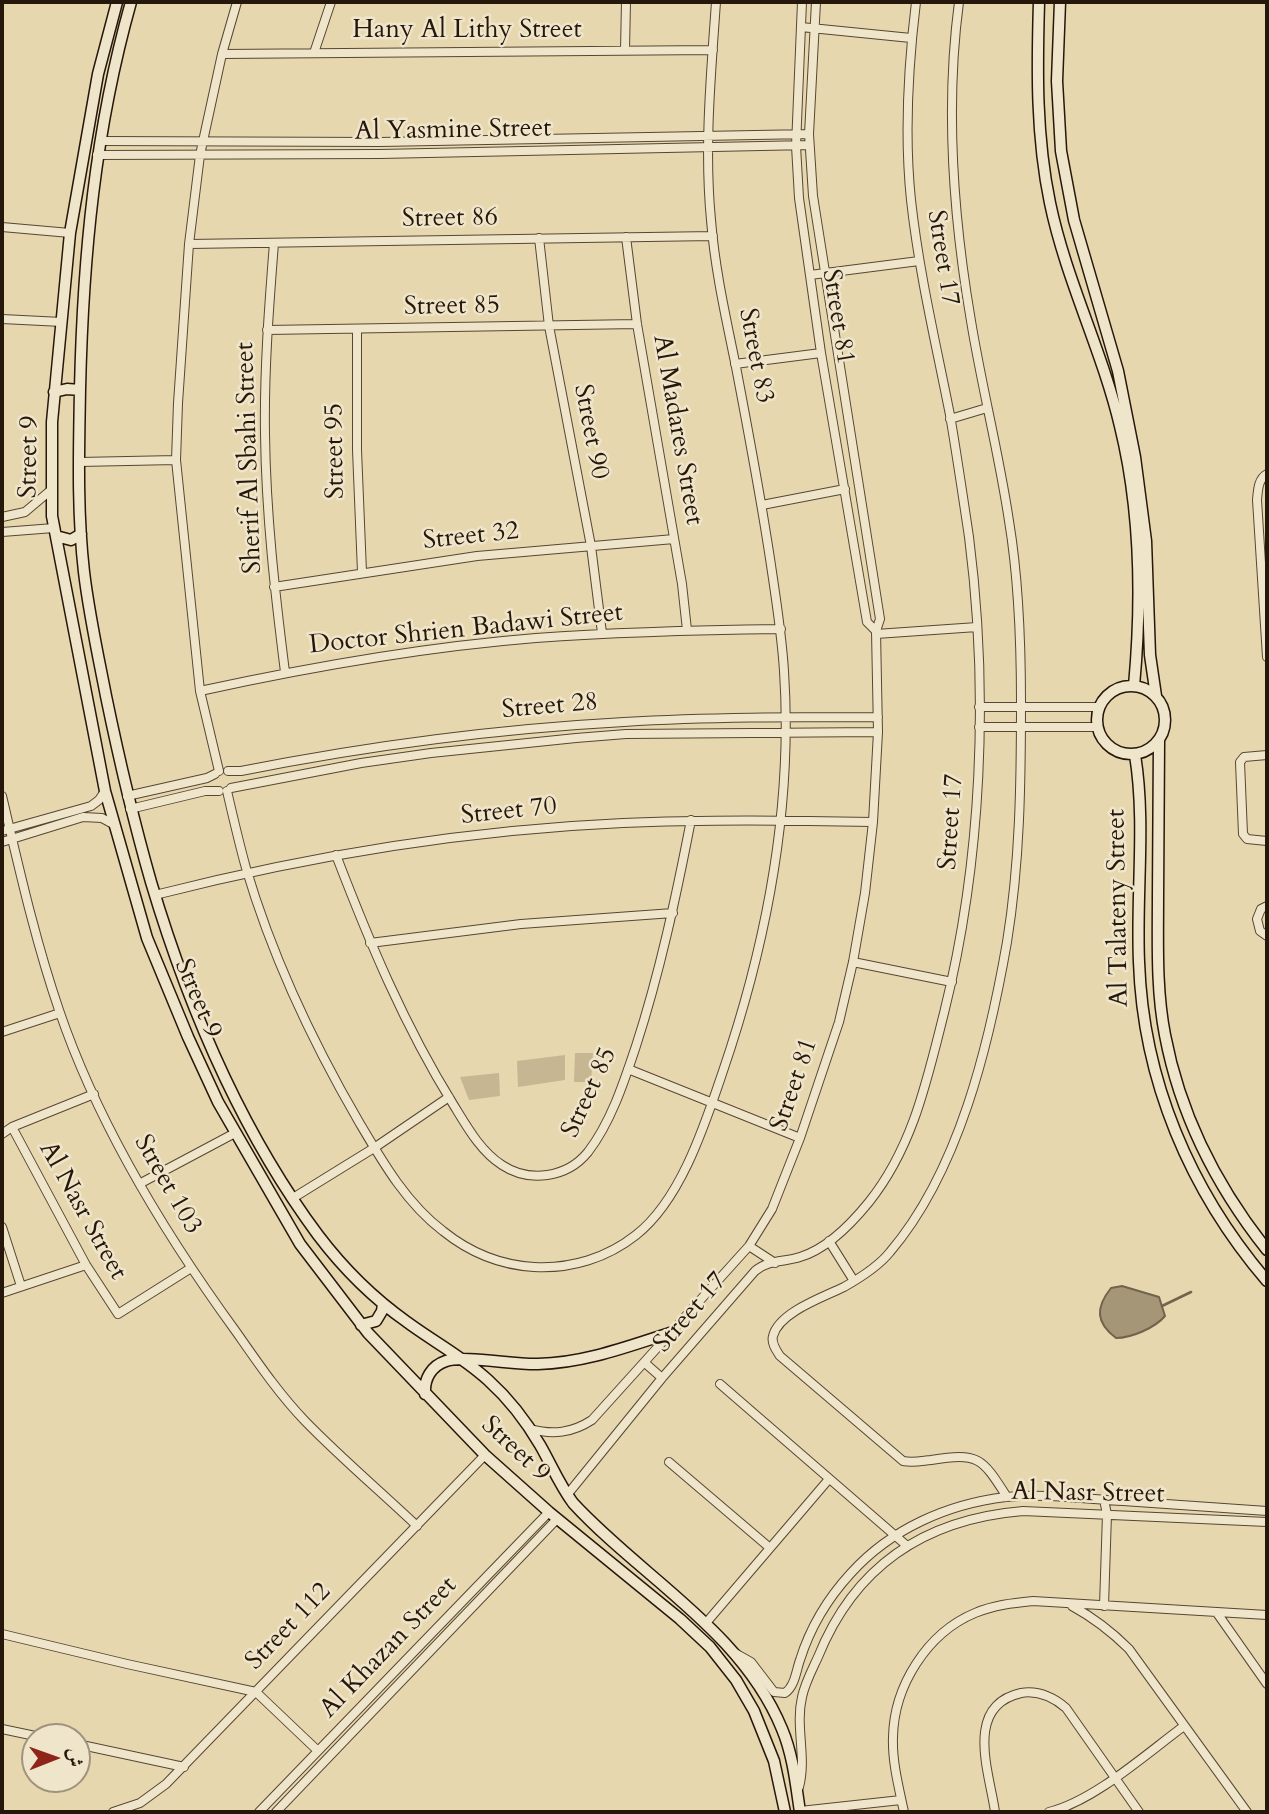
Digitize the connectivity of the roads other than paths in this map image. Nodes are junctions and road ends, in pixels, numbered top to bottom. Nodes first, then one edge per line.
1 (117, 2) edge
2 (131, 2) edge
3 (237, 2) edge
4 (331, 2) edge
5 (626, 2) edge
6 (716, 2) edge
7 (802, 2) edge
8 (816, 2) edge
9 (916, 2) edge
10 (959, 2) edge
11 (1039, 2) edge
12 (1060, 2) edge
13 (801, 27) junction
14 (814, 28) junction
15 (911, 38) junction
16 (625, 50) junction
17 (713, 50) junction
18 (314, 53) junction
19 (222, 54) junction
20 (796, 134) junction
21 (809, 134) junction
22 (709, 135) junction
23 (573, 137) junction
24 (411, 140) junction
25 (100, 141) junction
26 (203, 141) junction
27 (380, 142) junction
28 (796, 145) junction
29 (809, 145) junction
30 (709, 148) junction
31 (573, 150) junction
32 (380, 154) junction
33 (410, 154) junction
34 (97, 155) junction
35 (200, 155) junction
36 (2, 228) edge
37 (71, 233) junction
38 (713, 236) junction
39 (626, 237) junction
40 (539, 238) junction
41 (274, 243) junction
42 (188, 244) junction
43 (919, 261) junction
44 (824, 273) junction
45 (810, 275) junction
46 (2, 319) edge
47 (62, 322) junction
48 (637, 324) junction
49 (549, 326) junction
50 (357, 329) junction
51 (267, 330) junction
52 (821, 353) junction
53 (58, 354) junction
54 (81, 356) junction
55 (735, 364) junction
56 (80, 390) junction
57 (54, 392) junction
58 (988, 408) junction
59 (950, 419) junction
60 (848, 426) junction
61 (835, 429) junction
62 (176, 460) junction
63 (79, 462) junction
64 (1267, 474) edge
65 (845, 489) junction
66 (51, 490) junction
67 (762, 505) junction
68 (19, 515) junction
69 (2, 517) edge
70 (24, 530) junction
71 (2, 532) edge
72 (55, 532) junction
73 (81, 534) junction
74 (674, 539) junction
75 (590, 546) junction
76 (1265, 563) edge
77 (84, 570) junction
78 (63, 572) junction
79 (362, 572) junction
80 (274, 587) junction
81 (977, 627) junction
82 (781, 629) junction
83 (687, 630) junction
84 (876, 632) junction
85 (602, 634) junction
86 (1267, 657) edge
87 (285, 672) junction
88 (1134, 685) junction
89 (200, 691) junction
90 (1156, 696) junction
91 (1021, 705) junction
92 (979, 707) junction
93 (1100, 707) junction
94 (785, 717) junction
95 (878, 717) junction
96 (626, 721) junction
97 (1022, 726) junction
98 (979, 727) junction
99 (1098, 727) junction
100 (785, 731) junction
101 (878, 732) junction
102 (626, 734) junction
103 (1159, 741) junction
104 (1135, 755) junction
105 (1267, 755) edge
106 (221, 772) junction
107 (226, 790) junction
108 (105, 791) junction
109 (2, 796) edge
110 (127, 796) junction
111 (130, 809) junction
112 (691, 820) junction
113 (780, 820) junction
114 (873, 822) junction
115 (113, 824) junction
116 (6, 830) edge
117 (12, 839) junction
118 (1267, 841) edge
119 (2, 842) edge
120 (336, 855) junction
121 (247, 872) junction
122 (155, 895) junction
123 (1267, 906) edge
124 (673, 913) junction
125 (1267, 936) edge
126 (370, 943) junction
127 (853, 962) junction
128 (952, 982) junction
129 (60, 1013) junction
130 (2, 1032) edge
131 (628, 1069) junction
132 (94, 1094) junction
133 (449, 1097) junction
134 (713, 1103) junction
135 (12, 1127) junction
136 (2, 1133) edge
137 (235, 1133) junction
138 (800, 1138) junction
139 (374, 1148) junction
140 (141, 1183) junction
141 (293, 1198) junction
142 (2, 1227) edge
143 (829, 1241) junction
144 (749, 1246) junction
145 (1267, 1250) edge
146 (775, 1263) junction
147 (86, 1265) junction
148 (191, 1268) junction
149 (1267, 1280) edge
150 (854, 1281) junction
151 (21, 1286) junction
152 (2, 1293) edge
153 (383, 1304) junction
154 (361, 1325) junction
155 (673, 1332) junction
156 (465, 1360) junction
157 (645, 1363) junction
158 (662, 1378) junction
159 (720, 1384) dead end
160 (425, 1394) junction
161 (530, 1429) junction
162 (485, 1455) junction
163 (669, 1462) dead end
164 (829, 1479) junction
165 (567, 1495) junction
166 (1007, 1497) junction
167 (1104, 1500) junction
168 (1267, 1511) edge
169 (1107, 1514) junction
170 (554, 1515) junction
171 (1267, 1522) edge
172 (417, 1526) junction
173 (895, 1536) junction
174 (906, 1545) junction
175 (770, 1548) junction
176 (832, 1596) junction
177 (1069, 1604) junction
178 (845, 1605) junction
179 (1104, 1606) junction
180 (1217, 1613) junction
181 (1267, 1615) edge
182 (706, 1623) junction
183 (2, 1634) edge
184 (733, 1653) junction
185 (1267, 1684) edge
186 (792, 1685) junction
187 (804, 1689) junction
188 (256, 1692) junction
189 (356, 1712) junction
190 (364, 1720) junction
191 (1184, 1726) junction
192 (2, 1729) edge
193 (21, 1733) edge
194 (91, 1748) edge
195 (318, 1751) junction
196 (184, 1766) junction
197 (1114, 1778) junction
198 (797, 1794) junction
199 (901, 1800) junction
200 (995, 1811) edge
201 (113, 1812) edge
202 (259, 1812) edge
203 (276, 1812) edge
204 (785, 1812) edge
205 (800, 1812) edge
206 (904, 1812) edge
207 (1005, 1812) edge
208 (1049, 1812) edge
209 (1139, 1812) edge
210 (1247, 1812) edge

1 - 37 main road, Street 9
2 - 25 main road, Street 9
3 - 19 street
4 - 18 street
5 - 16 street
6 - 17 street, Street 83
7 - 13 street, Street 81
8 - 14 street, Street 81
9 - 15 street, Street 17
10 - 58 street
11 - 88 main road
12 - 90 main road
13 - 14 street
13 - 20 street, Street 81
14 - 15 street
14 - 21 street, Street 81
15 - 43 street, Street 17
16 - 17 street, Hany Al Lithy Street
16 - 18 street, Hany Al Lithy Street
17 - 22 street, Street 83
18 - 19 street, Hany Al Lithy Street
19 - 26 street
20 - 21 street, Al Yasmine Street
20 - 22 street, Al Yasmine Street
20 - 28 street, Street 81
21 - 29 street, Street 81
22 - 23 street, Al Yasmine Street
22 - 30 street, Street 83
23 - 24 street, Al Yasmine Street
23 - 31 street
24 - 27 street, Al Yasmine Street
24 - 33 street
25 - 26 street, Al Yasmine Street
25 - 34 main road, Street 9
26 - 27 street, Al Yasmine Street
26 - 35 street
27 - 32 street
28 - 29 street, Al Yasmine Street
28 - 30 street, Al Yasmine Street
28 - 45 street, Street 81
29 - 44 street, Street 81
30 - 31 street, Al Yasmine Street
30 - 38 street, Street 83
31 - 33 street, Al Yasmine Street
32 - 33 street, Al Yasmine Street
32 - 35 street, Al Yasmine Street
34 - 35 street, Al Yasmine Street
34 - 54 main road, Street 9
35 - 42 street
36 - 37 street
37 - 47 main road, Street 9
38 - 39 street, Street 86
38 - 55 street, Street 83
39 - 40 street, Street 86
39 - 48 street, Al Madares Street
40 - 41 street, Street 86
40 - 49 street, Street 90
41 - 42 street, Street 86
41 - 51 street, Sherif Al Sbahi Street
42 - 62 street
43 - 44 street
43 - 59 street, Street 17
44 - 45 street
44 - 60 street, Street 81
45 - 52 street, Street 81
46 - 47 street
47 - 53 main road, Street 9
48 - 49 street, Street 85
48 - 74 street, Al Madares Street
49 - 50 street, Street 85
49 - 75 street, Street 90
50 - 51 street, Street 85
50 - 79 street, Street 95
51 - 80 street, Sherif Al Sbahi Street
52 - 55 street
52 - 61 street, Street 81
53 - 54 main road
53 - 57 main road, Street 9
54 - 56 main road, Street 9
55 - 67 street, Street 83
56 - 57 main road
56 - 63 main road, Street 9
57 - 66 main road, Street 9
58 - 59 street
58 - 91 street
59 - 81 street, Street 17
60 - 61 street
60 - 84 street, Street 81
61 - 65 street, Street 81
62 - 63 street
62 - 89 street
63 - 73 main road, Street 9
64 - 76 street
65 - 67 street
65 - 84 street, Street 81
66 - 68 street
66 - 72 main road, Street 9
67 - 82 street, Street 83
68 - 69 street
68 - 70 street
70 - 71 street
70 - 72 street
72 - 73 main road
72 - 78 main road, Street 9
73 - 77 main road, Street 9
74 - 75 street, Street 32
74 - 83 street, Al Madares Street
75 - 79 street, Street 32
75 - 85 street, Street 90
76 - 86 street
77 - 78 main road
77 - 110 main road, Street 9
78 - 108 main road, Street 9
79 - 80 street, Street 32
80 - 87 street, Sherif Al Sbahi Street
81 - 84 street
81 - 92 street, Street 17
82 - 83 street, Doctor Shrien Badawi Street
82 - 94 street, Street 83
83 - 85 street, Doctor Shrien Badawi Street
84 - 95 street, Street 81
85 - 87 street, Doctor Shrien Badawi Street
87 - 89 street, Doctor Shrien Badawi Street
88 - 90 main road
88 - 93 main road
89 - 106 street
90 - 103 main road
91 - 92 street
91 - 93 street
91 - 97 street
92 - 98 street, Street 17
93 - 99 main road
94 - 95 street, Street 28
94 - 96 street, Street 28
94 - 100 street, Street 83
95 - 101 street, Street 81
96 - 102 street
96 - 106 street, Street 28
97 - 98 street
97 - 99 street
97 - 150 street
98 - 128 street, Street 17
99 - 104 main road
100 - 101 street, Street 28
100 - 102 street, Street 28
100 - 113 street, Street 83
101 - 114 street, Street 81
102 - 107 street, Street 28
103 - 104 main road
103 - 145 main road, Al Talateny Street
104 - 149 main road, Al Talateny Street
105 - 118 street
106 - 107 street
106 - 107 street
106 - 110 street, Street 28
107 - 111 street, Street 28
107 - 121 street, Street 83
108 - 115 main road, Street 9
108 - 116 street
109 - 116 street, Street 103
110 - 111 main road, Street 9
111 - 122 main road, Street 9
112 - 113 street, Street 70
112 - 120 street, Street 70
112 - 124 street, Street 85
113 - 114 street, Street 70
113 - 134 street, Street 83
114 - 127 street, Street 81
115 - 117 street
115 - 137 main road, Street 9
116 - 117 street, Street 103
117 - 119 street
117 - 129 street, Street 103
120 - 121 street, Street 70
120 - 126 street, Street 85
121 - 122 street, Street 70
121 - 139 street, Street 83
122 - 141 main road, Street 9
123 - 125 street
124 - 126 street
124 - 131 street, Street 85
126 - 133 street, Street 85
127 - 128 street
127 - 138 street, Street 81
128 - 143 street, Street 17
129 - 130 street
129 - 132 street, Street 103
131 - 133 street, Street 85
131 - 134 street
132 - 135 street
132 - 140 street, Street 103
133 - 139 street
134 - 138 street
134 - 139 street, Street 83
135 - 136 street
135 - 147 street, Al Nasr Street
137 - 140 street
137 - 154 main road, Street 9
138 - 144 street, Street 81
139 - 141 street
140 - 148 street, Street 103
141 - 153 main road, Street 9
142 - 151 street
143 - 146 street, Street 17
143 - 150 street
144 - 146 street
144 - 155 street, Street 81
146 - 158 street, Street 17
147 - 148 street, Al Nasr Street
147 - 151 street
148 - 172 street, Street 103
150 - 166 street
151 - 152 street
153 - 154 main road
153 - 156 main road, Street 9
154 - 160 main road, Street 9
155 - 156 main road
155 - 157 street, Street 81
156 - 160 main road
156 - 161 main road, Street 9
157 - 158 street
157 - 161 street, Street 81
158 - 165 street, Street 17
159 - 164 street
160 - 162 main road, Street 9
161 - 165 main road, Street 9
162 - 170 main road, Street 9
162 - 172 street, Street 112
163 - 175 street
164 - 173 street
164 - 175 street
165 - 182 main road, Street 9
166 - 167 street, Al Nasr Street
166 - 173 street, Al Nasr Street
167 - 168 street, Al Nasr Street
167 - 169 street
169 - 171 street, Al Nasr Street
169 - 174 street, Al Nasr Street
169 - 179 street
170 - 189 street, Al Khazan Street
170 - 190 street, Al Khazan Street
170 - 204 main road, Street 9
172 - 188 street, Street 112
173 - 174 street
173 - 176 street, Al Nasr Street
174 - 178 street, Al Nasr Street
175 - 182 street
176 - 178 street
176 - 186 street, Al Nasr Street
177 - 179 street
177 - 191 street
177 - 199 street
178 - 187 street, Al Nasr Street
179 - 180 street
180 - 181 street
180 - 185 street
182 - 184 main road, Street 9
183 - 188 street
184 - 186 street
184 - 198 main road, Street 9
186 - 187 street
187 - 198 street, Al Nasr Street
188 - 195 street
188 - 196 street, Street 112
189 - 190 street
189 - 195 street, Al Khazan Street
190 - 203 street, Al Khazan Street
191 - 197 street
191 - 210 street
192 - 193 street
194 - 196 street
195 - 202 street, Al Khazan Street
196 - 201 street, Street 112
197 - 200 street
197 - 208 street
197 - 209 street
198 - 205 main road, Street 9
199 - 205 street
199 - 206 street
200 - 207 street

